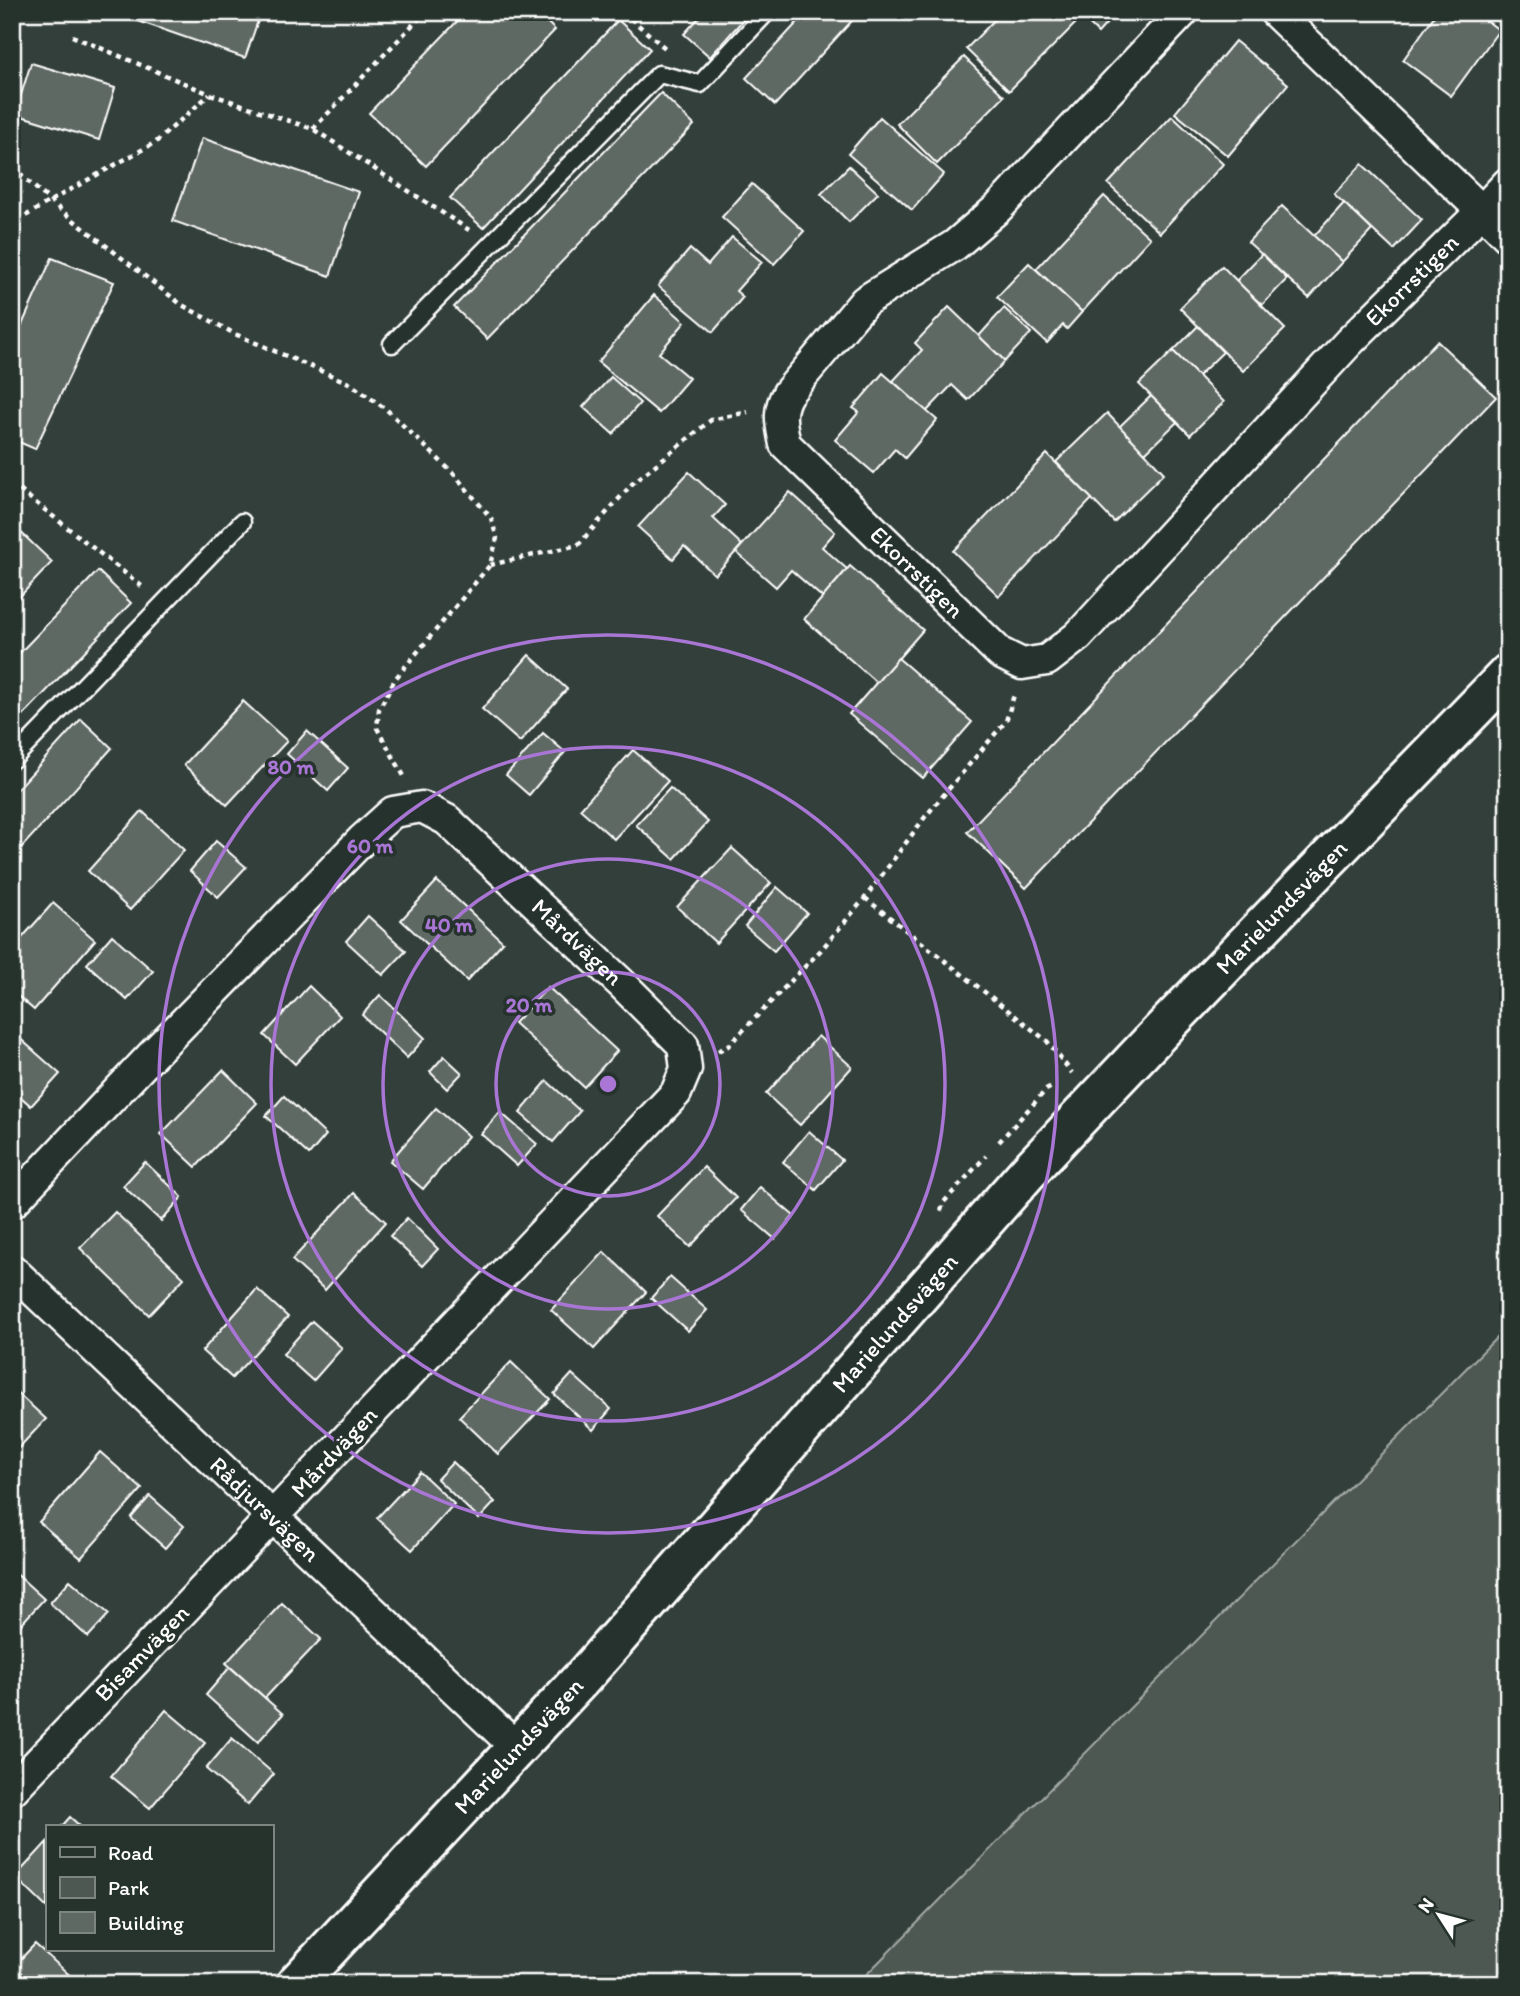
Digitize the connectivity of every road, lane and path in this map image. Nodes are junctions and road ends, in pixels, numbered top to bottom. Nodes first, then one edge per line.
1 (425, 12) edge
2 (623, 12) edge
3 (767, 12) edge
4 (1183, 12) edge
5 (1275, 12) edge
6 (72, 36) dead end
7 (679, 79) junction
8 (210, 94) junction
9 (313, 129) junction
10 (12, 155) edge
11 (1508, 183) edge
12 (50, 201) junction
13 (1482, 211) junction
14 (12, 229) edge
15 (1508, 237) edge
16 (491, 244) junction
17 (392, 344) dead end
18 (780, 406) junction
19 (12, 484) edge
20 (242, 522) dead end
21 (490, 565) junction
22 (164, 604) junction
23 (1022, 664) junction
24 (1508, 674) edge
25 (12, 760) edge
26 (422, 807) junction
27 (865, 898) junction
28 (687, 1069) junction
29 (1074, 1077) dead end
30 (12, 1203) edge
31 (12, 1270) edge
32 (272, 1518) junction
33 (517, 1748) junction
34 (12, 1790) edge
35 (296, 1984) edge

1 - 9 path
2 - 7 path
3 - 7 lane
4 - 18 street
5 - 13 street
6 - 8 path
7 - 16 lane
8 - 9 path
8 - 12 path
9 - 16 path
10 - 12 path
11 - 13 street, Ekorrstigen
12 - 14 path
12 - 21 path
13 - 15 street
13 - 23 street, Ekorrstigen
16 - 17 lane
18 - 21 path
18 - 23 street, Ekorrstigen
19 - 22 path
20 - 22 lane
21 - 26 path
22 - 25 lane
23 - 27 path
24 - 33 street, Marielundsvägen
26 - 28 street, Mårdvägen
26 - 30 street
27 - 28 path
27 - 29 path
28 - 32 street, Mårdvägen
31 - 32 street, Rådjursvägen
32 - 33 street, Rådjursvägen
32 - 34 street, Bisamvägen
33 - 35 street, Marielundsvägen

